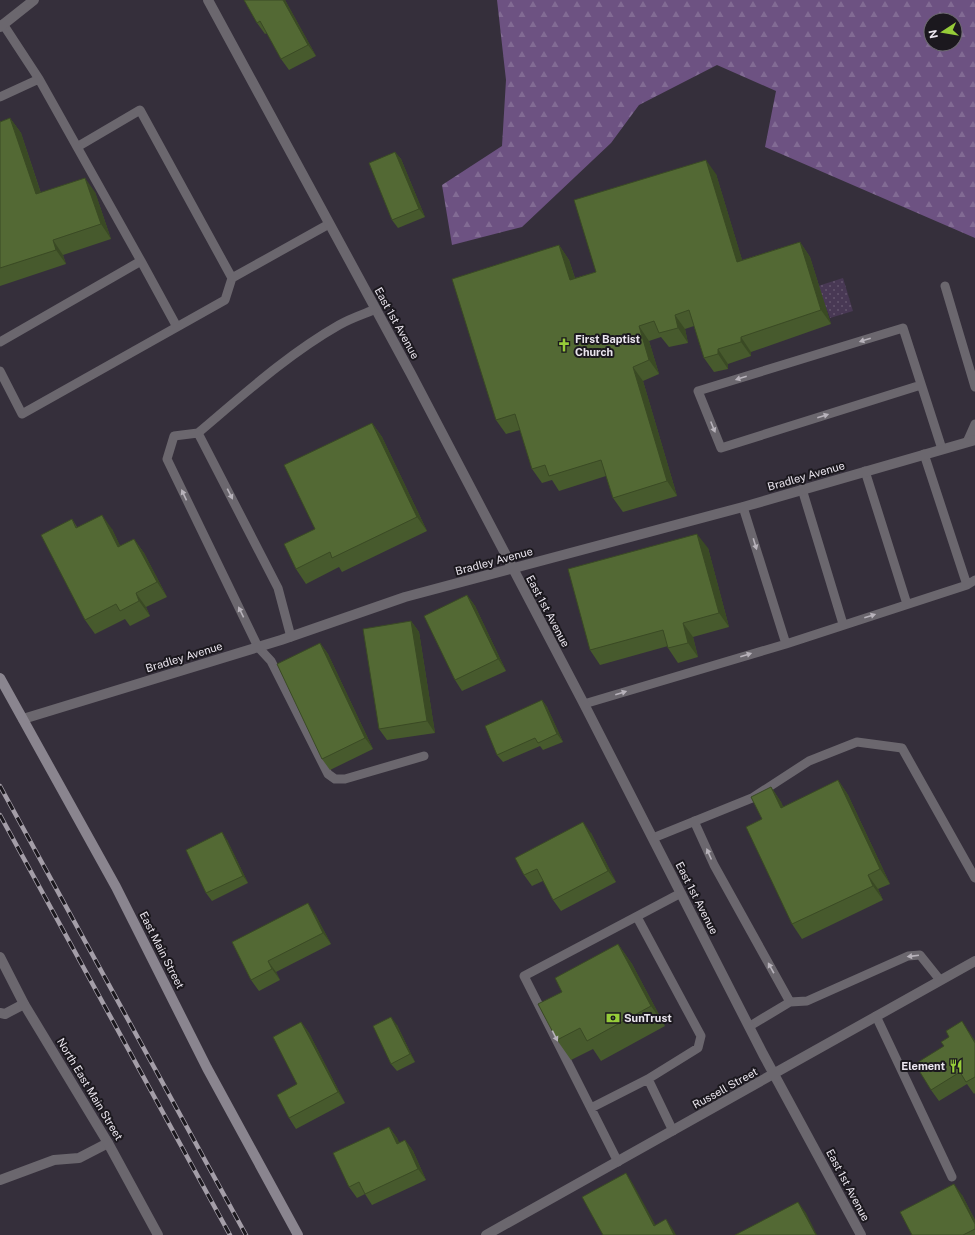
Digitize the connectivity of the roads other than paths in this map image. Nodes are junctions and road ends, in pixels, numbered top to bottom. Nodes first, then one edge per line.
1 (34, 0) edge
2 (208, 0) edge
3 (1, 26) edge
4 (38, 79) junction
5 (0, 97) edge
6 (77, 147) junction
7 (329, 224) junction
8 (141, 261) junction
9 (232, 278) junction
10 (945, 286) dead end
11 (376, 309) junction
12 (177, 327) junction
13 (0, 342) edge
14 (0, 371) edge
15 (921, 385) junction
16 (975, 387) edge
17 (975, 424) edge
18 (198, 433) junction
19 (971, 441) edge
20 (942, 449) junction
21 (924, 454) junction
22 (865, 471) junction
23 (802, 489) junction
24 (743, 507) junction
25 (512, 568) junction
26 (971, 582) edge
27 (907, 604) junction
28 (843, 624) junction
29 (291, 637) junction
30 (786, 644) junction
31 (258, 647) junction
32 (0, 678) edge
33 (584, 704) junction
34 (22, 719) junction
35 (424, 756) dead end
36 (694, 821) junction
37 (653, 838) junction
38 (975, 878) edge
39 (681, 893) junction
40 (636, 917) junction
41 (0, 957) edge
42 (975, 961) edge
43 (940, 980) junction
44 (790, 1002) junction
45 (24, 1004) junction
46 (0, 1013) edge
47 (876, 1016) junction
48 (750, 1026) junction
49 (774, 1074) junction
50 (648, 1079) junction
51 (591, 1108) junction
52 (673, 1130) junction
53 (108, 1143) junction
54 (618, 1162) junction
55 (952, 1177) dead end
56 (0, 1180) edge
57 (158, 1235) edge
58 (298, 1235) edge
59 (486, 1235) edge
60 (861, 1235) edge

1 - 3 street
2 - 7 street, East 1st Avenue
3 - 4 lane
4 - 5 lane
4 - 6 lane
6 - 8 lane
6 - 9 lane
7 - 9 lane
7 - 11 street, East 1st Avenue
8 - 12 lane
8 - 13 lane
9 - 12 lane
10 - 16 lane
11 - 18 lane
11 - 25 street, East 1st Avenue
12 - 14 lane
15 -> 15 lane
15 - 20 lane
17 - 19 lane
18 -> 29 lane
31 -> 18 lane
19 - 20 street, Bradley Avenue
20 - 21 street, Bradley Avenue
21 - 22 street, Bradley Avenue
21 - 26 lane
22 - 23 street, Bradley Avenue
22 - 27 lane
23 - 24 street, Bradley Avenue
23 - 28 lane
24 - 25 street, Bradley Avenue
24 -> 30 lane
25 - 29 street, Bradley Avenue
25 - 33 street, East 1st Avenue
26 - 27 lane
28 -> 27 lane
28 - 30 lane
29 - 31 street, Bradley Avenue
33 -> 30 lane
31 - 34 street, Bradley Avenue
31 - 35 lane
32 - 34 main road, East Main Street
33 - 37 street, East 1st Avenue
34 - 58 main road, East Main Street
36 - 37 lane
36 - 38 lane
44 -> 36 lane
37 - 39 street, East 1st Avenue
39 - 40 lane
39 - 48 street, East 1st Avenue
40 - 50 lane
40 -> 51 lane
41 - 45 street, North East Main Street
42 - 43 street, Russell Street
43 -> 44 lane
43 - 47 street, Russell Street
44 - 48 lane
45 - 46 street
45 - 53 street, North East Main Street
47 - 49 street, Russell Street
47 - 55 lane
48 - 49 street, East 1st Avenue
49 - 52 street, Russell Street
49 - 60 street, East 1st Avenue
50 - 51 lane
50 - 52 lane
51 - 54 lane
52 - 54 street, Russell Street
53 - 56 street
53 - 57 street, North East Main Street
54 - 59 street, Russell Street

